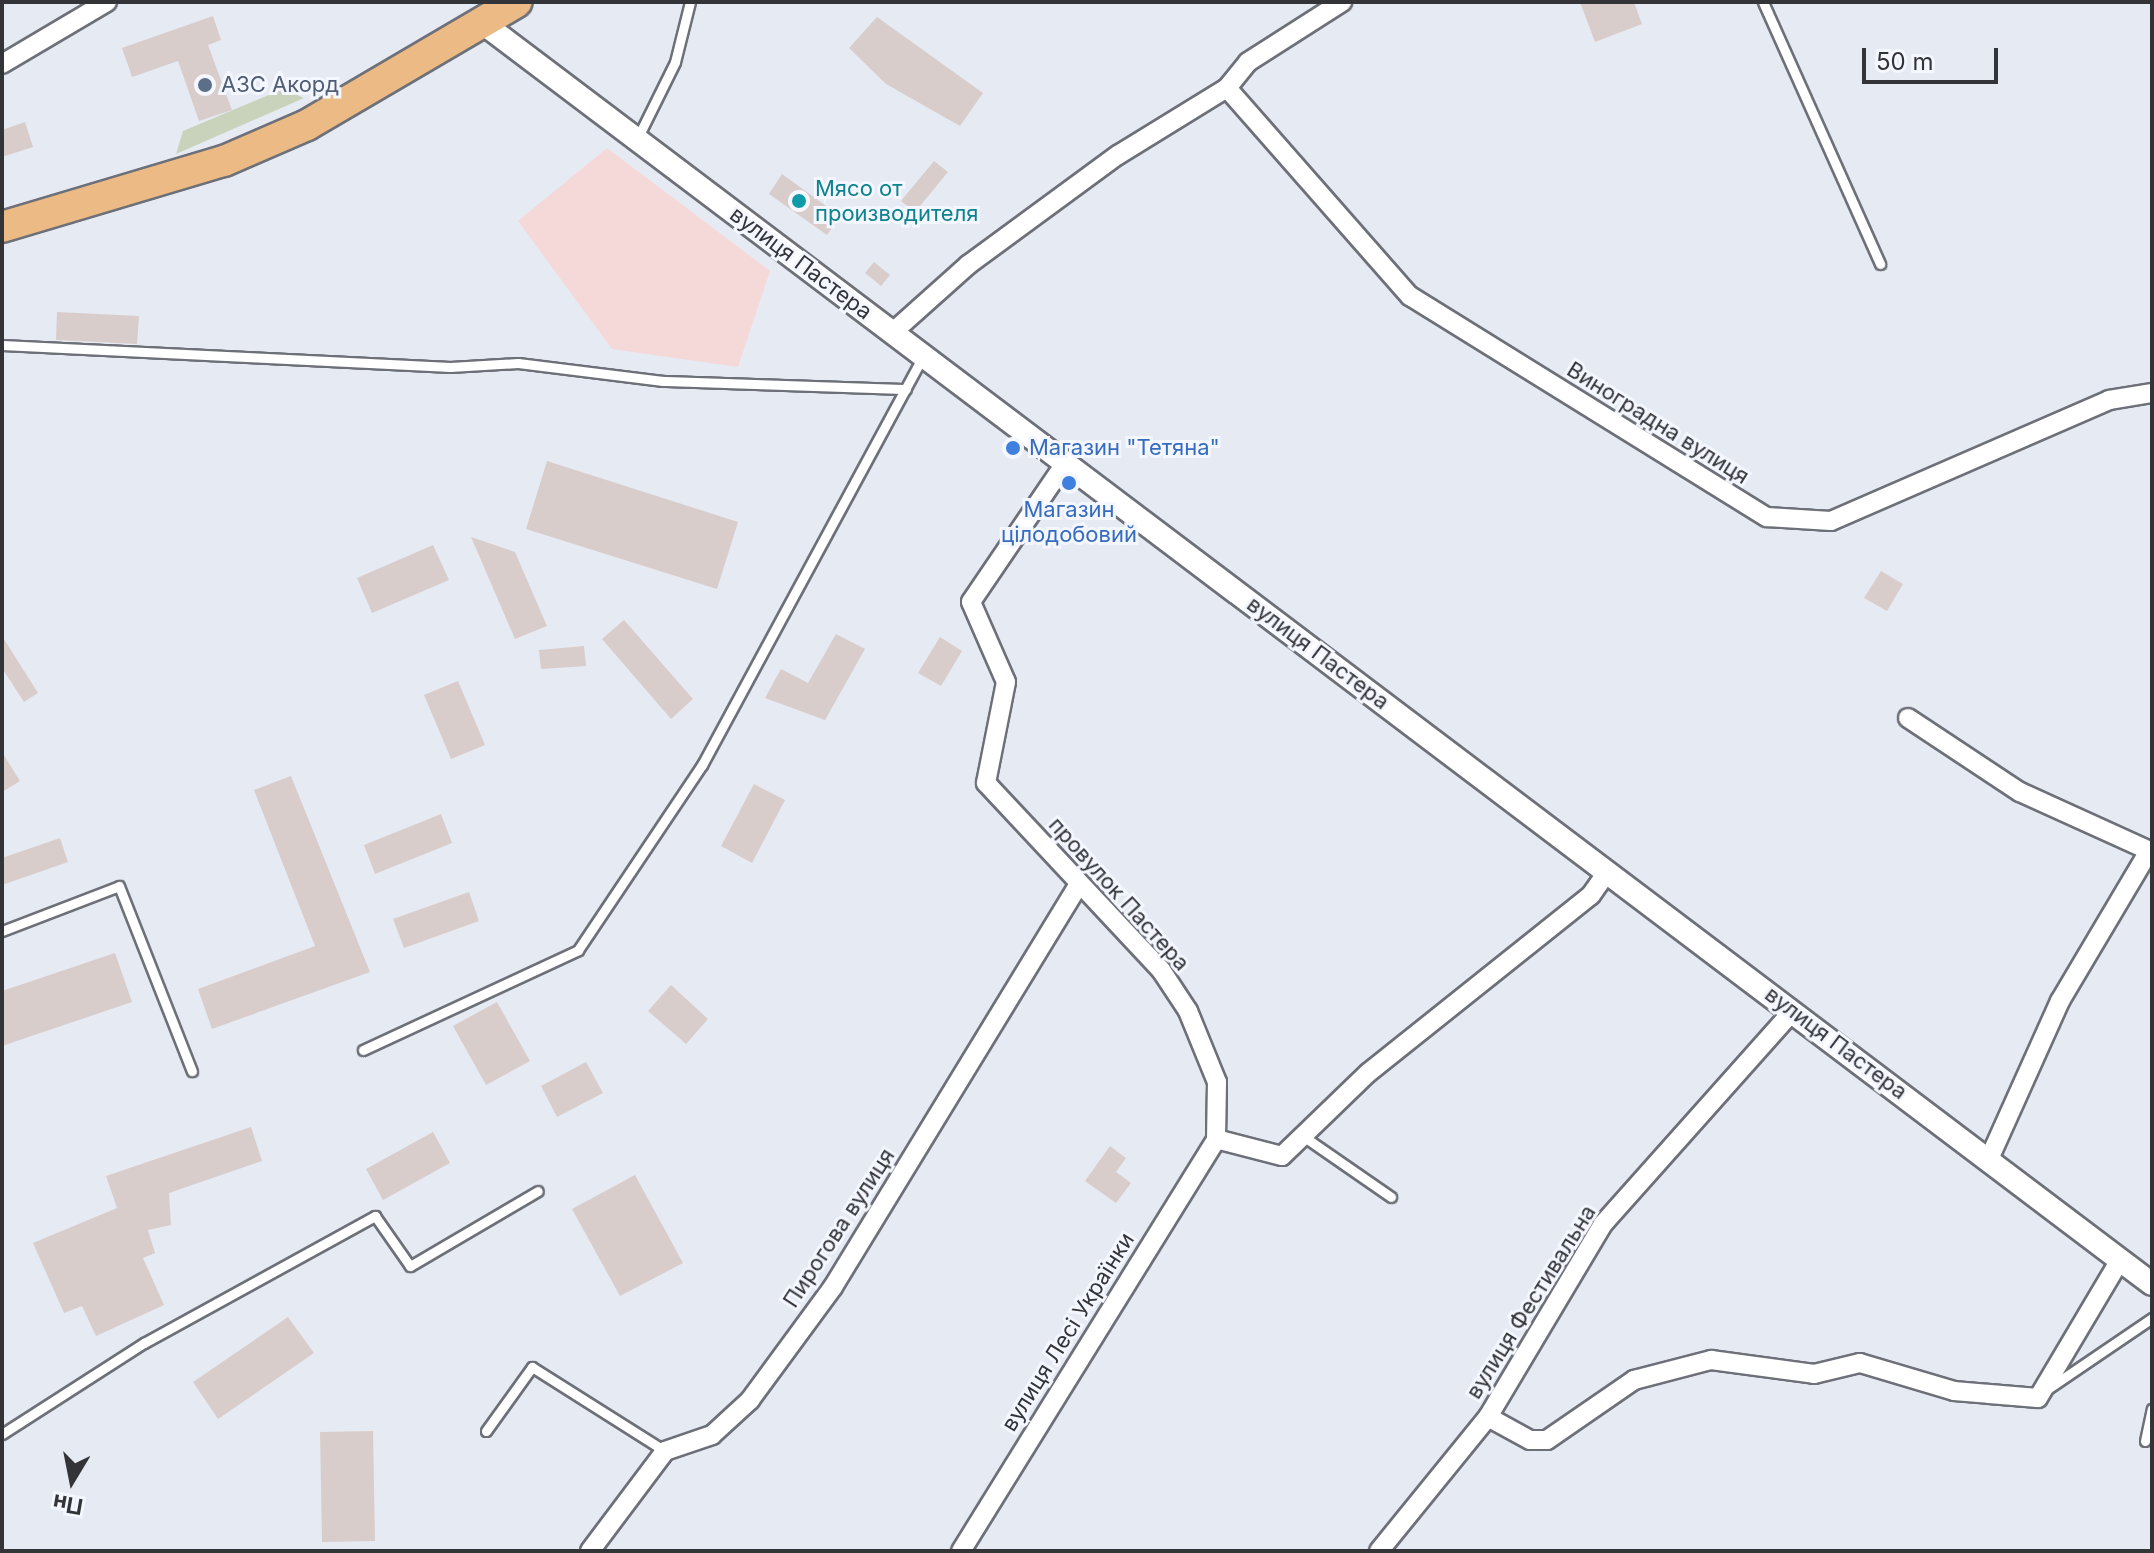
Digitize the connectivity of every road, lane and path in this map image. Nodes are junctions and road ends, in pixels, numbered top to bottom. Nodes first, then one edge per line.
1 (107, 2) edge
2 (517, 2) edge
3 (690, 2) edge
4 (1342, 2) edge
5 (1763, 2) edge
6 (484, 24) junction
7 (2, 64) edge
8 (1227, 88) junction
9 (637, 139) junction
10 (2, 227) edge
11 (1880, 264) dead end
12 (893, 332) junction
13 (2, 345) edge
14 (924, 355) junction
15 (906, 389) junction
16 (2152, 393) edge
17 (1066, 462) junction
18 (1908, 718) dead end
19 (2150, 852) edge
20 (1607, 872) junction
21 (1079, 884) junction
22 (2, 917) edge
23 (5, 930) edge
24 (1793, 1011) junction
25 (363, 1050) dead end
26 (192, 1071) dead end
27 (1303, 1136) junction
28 (1216, 1139) junction
29 (1989, 1159) junction
30 (538, 1191) dead end
31 (1391, 1197) dead end
32 (2120, 1260) junction
33 (2152, 1284) edge
34 (2152, 1318) edge
35 (2049, 1388) junction
36 (2152, 1409) edge
37 (1488, 1417) junction
38 (486, 1431) dead end
39 (2, 1434) edge
40 (2145, 1441) dead end
41 (665, 1451) junction
42 (1390, 1547) edge
43 (590, 1551) edge
44 (961, 1551) edge

1 - 7 street
2 - 6 highway
3 - 9 lane
4 - 8 street
5 - 11 lane
6 - 9 street, вулиця Пастера
6 - 10 highway
8 - 12 street
8 - 16 street, Виноградна вулиця
9 - 12 street, вулиця Пастера
12 - 14 street, вулиця Пастера
13 - 15 lane
14 - 15 lane
14 - 17 street, вулиця Пастера
15 - 25 lane
17 - 20 street, вулиця Пастера
17 - 21 street, провулок Пастера
18 - 19 street
19 - 29 street
20 - 24 street, вулиця Пастера
20 - 27 street
21 - 28 street, провулок Пастера
21 - 41 street, Пирогова вулиця
22 - 23 lane
23 - 26 lane
24 - 29 street, вулиця Пастера
24 - 37 street, вулиця Фестивальна
27 - 28 street
27 - 31 lane
28 - 44 street, вулиця Лесі Українки
29 - 32 street, вулиця Пастера
30 - 39 lane
32 - 33 street, вулиця Пастера
32 - 35 street
34 - 35 lane
35 - 37 street
36 - 40 lane
37 - 42 street, вулиця Фестивальна
38 - 41 lane
41 - 43 street

